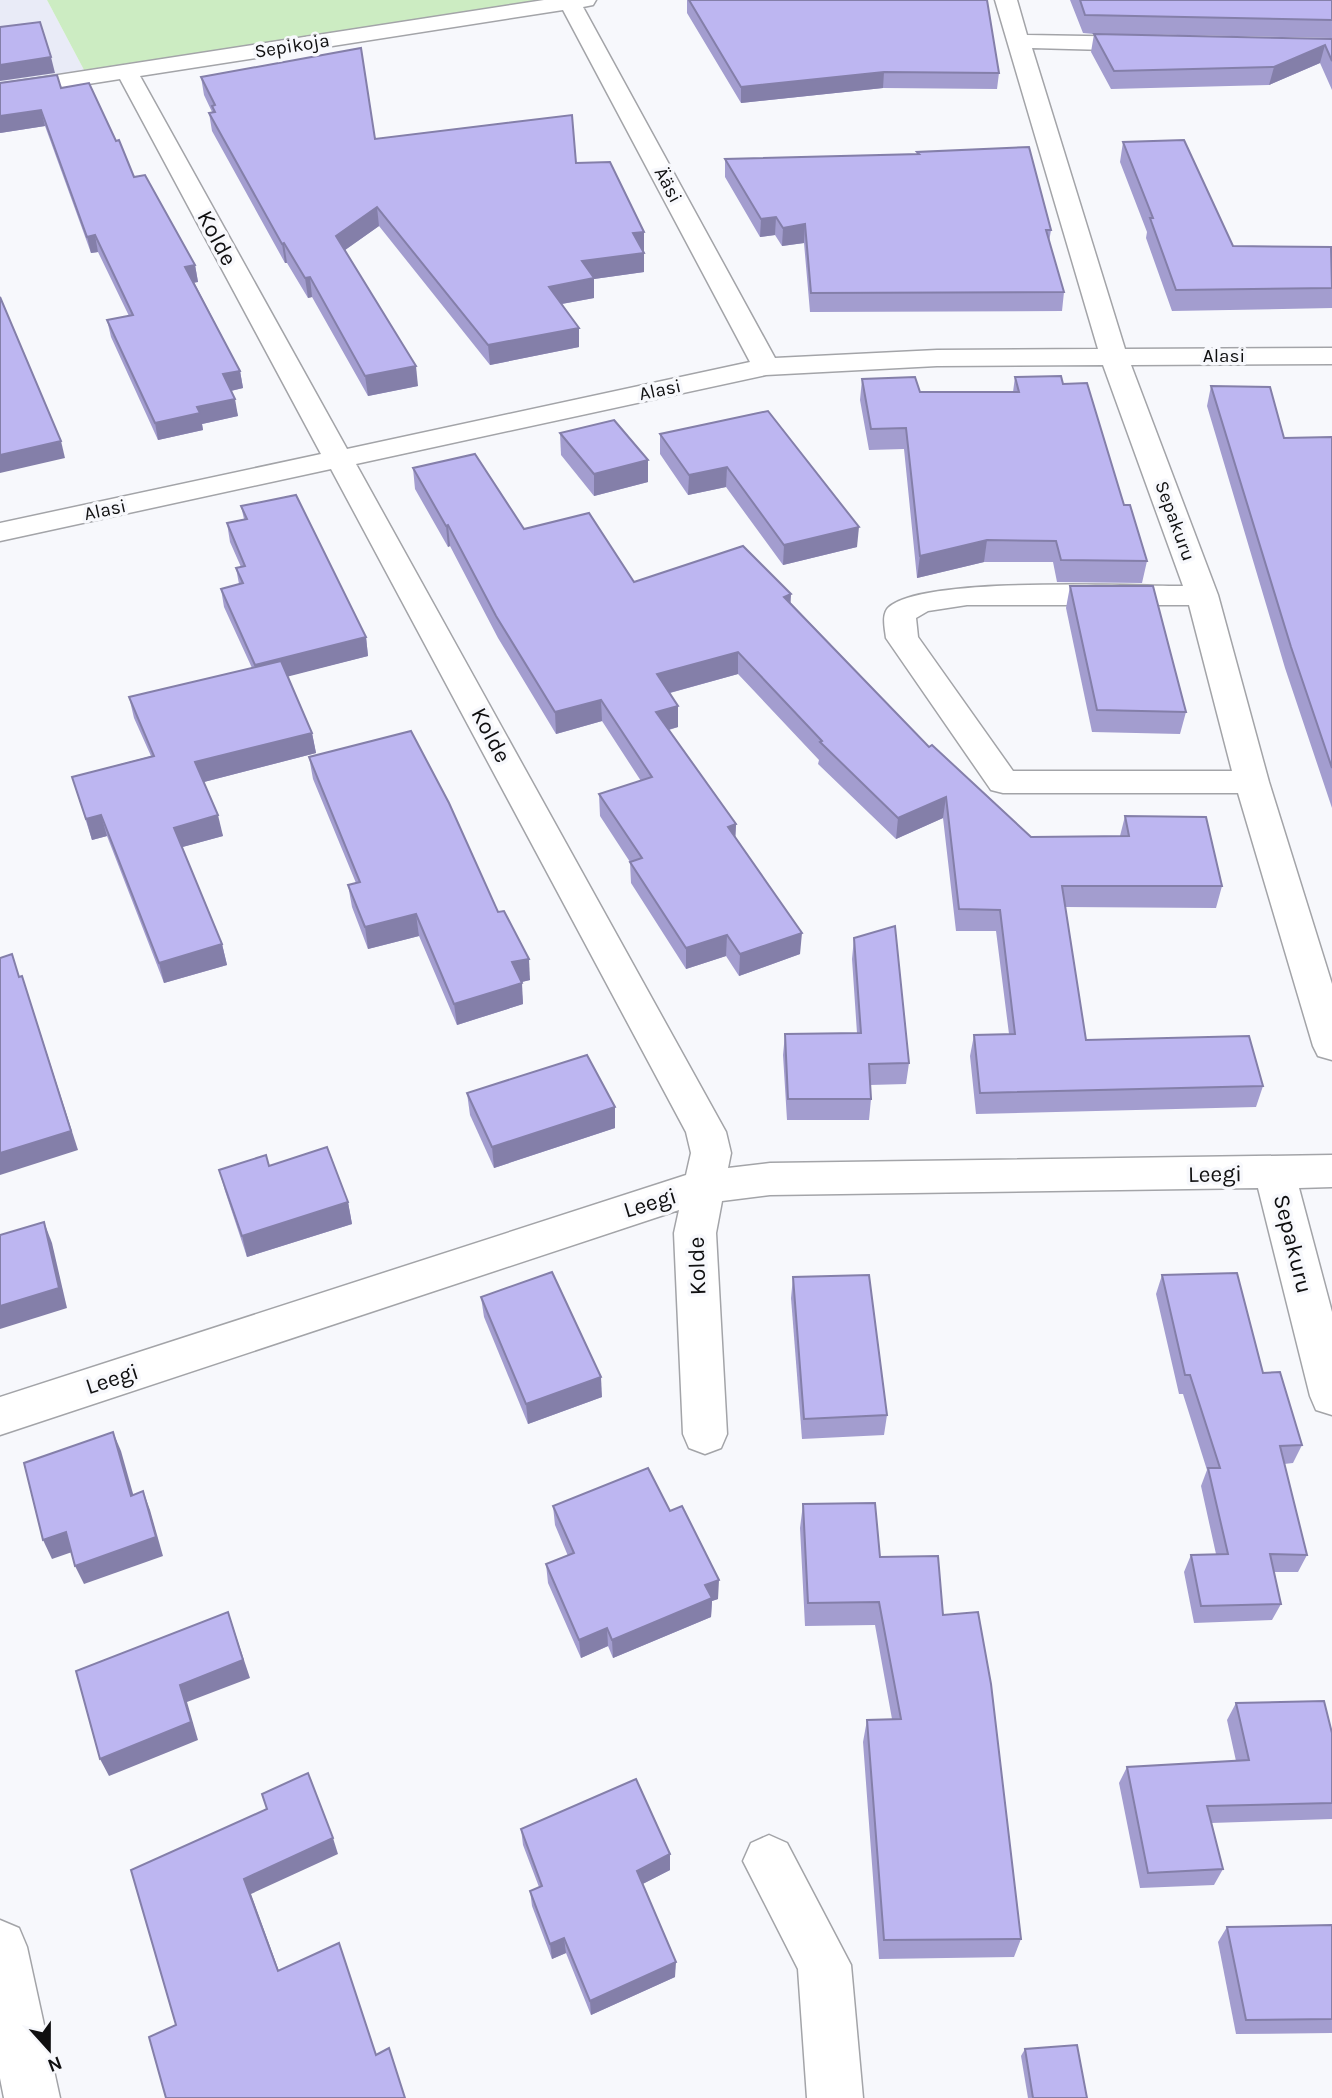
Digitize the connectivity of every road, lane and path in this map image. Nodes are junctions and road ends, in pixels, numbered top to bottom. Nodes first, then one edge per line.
1 (1006, 0) edge
2 (578, 1) edge
3 (1018, 41) junction
4 (1168, 44) edge
5 (127, 72) junction
6 (0, 92) edge
7 (1332, 356) edge
8 (1114, 357) junction
9 (766, 367) junction
10 (339, 459) junction
11 (0, 532) edge
12 (1202, 595) junction
13 (1252, 782) junction
14 (1332, 1046) edge
15 (1332, 1171) edge
16 (1275, 1173) junction
17 (703, 1187) junction
18 (1332, 1396) edge
19 (0, 1416) edge
20 (705, 1434) dead end
21 (769, 1861) dead end
22 (0, 1947) edge
23 (32, 2098) edge
24 (835, 2098) edge

1 - 3 street, Sepakuru
2 - 5 street, Sepikoja
2 - 9 street, Ääsi
3 - 4 street
3 - 8 street, Sepakuru
5 - 6 street, Sepikoja
5 - 10 street, Kolde
7 - 8 street, Alasi
8 - 9 street, Alasi
8 - 12 street, Sepakuru
9 - 10 street, Alasi
10 - 11 street, Alasi
10 - 17 street, Kolde
12 - 13 street, Sepakuru
12 - 13 street
13 - 14 street, Sepakuru
15 - 16 street, Leegi
16 - 17 street, Leegi
16 - 18 street, Sepakuru
17 - 19 street, Leegi
17 - 20 street, Kolde
21 - 24 street
22 - 23 street

